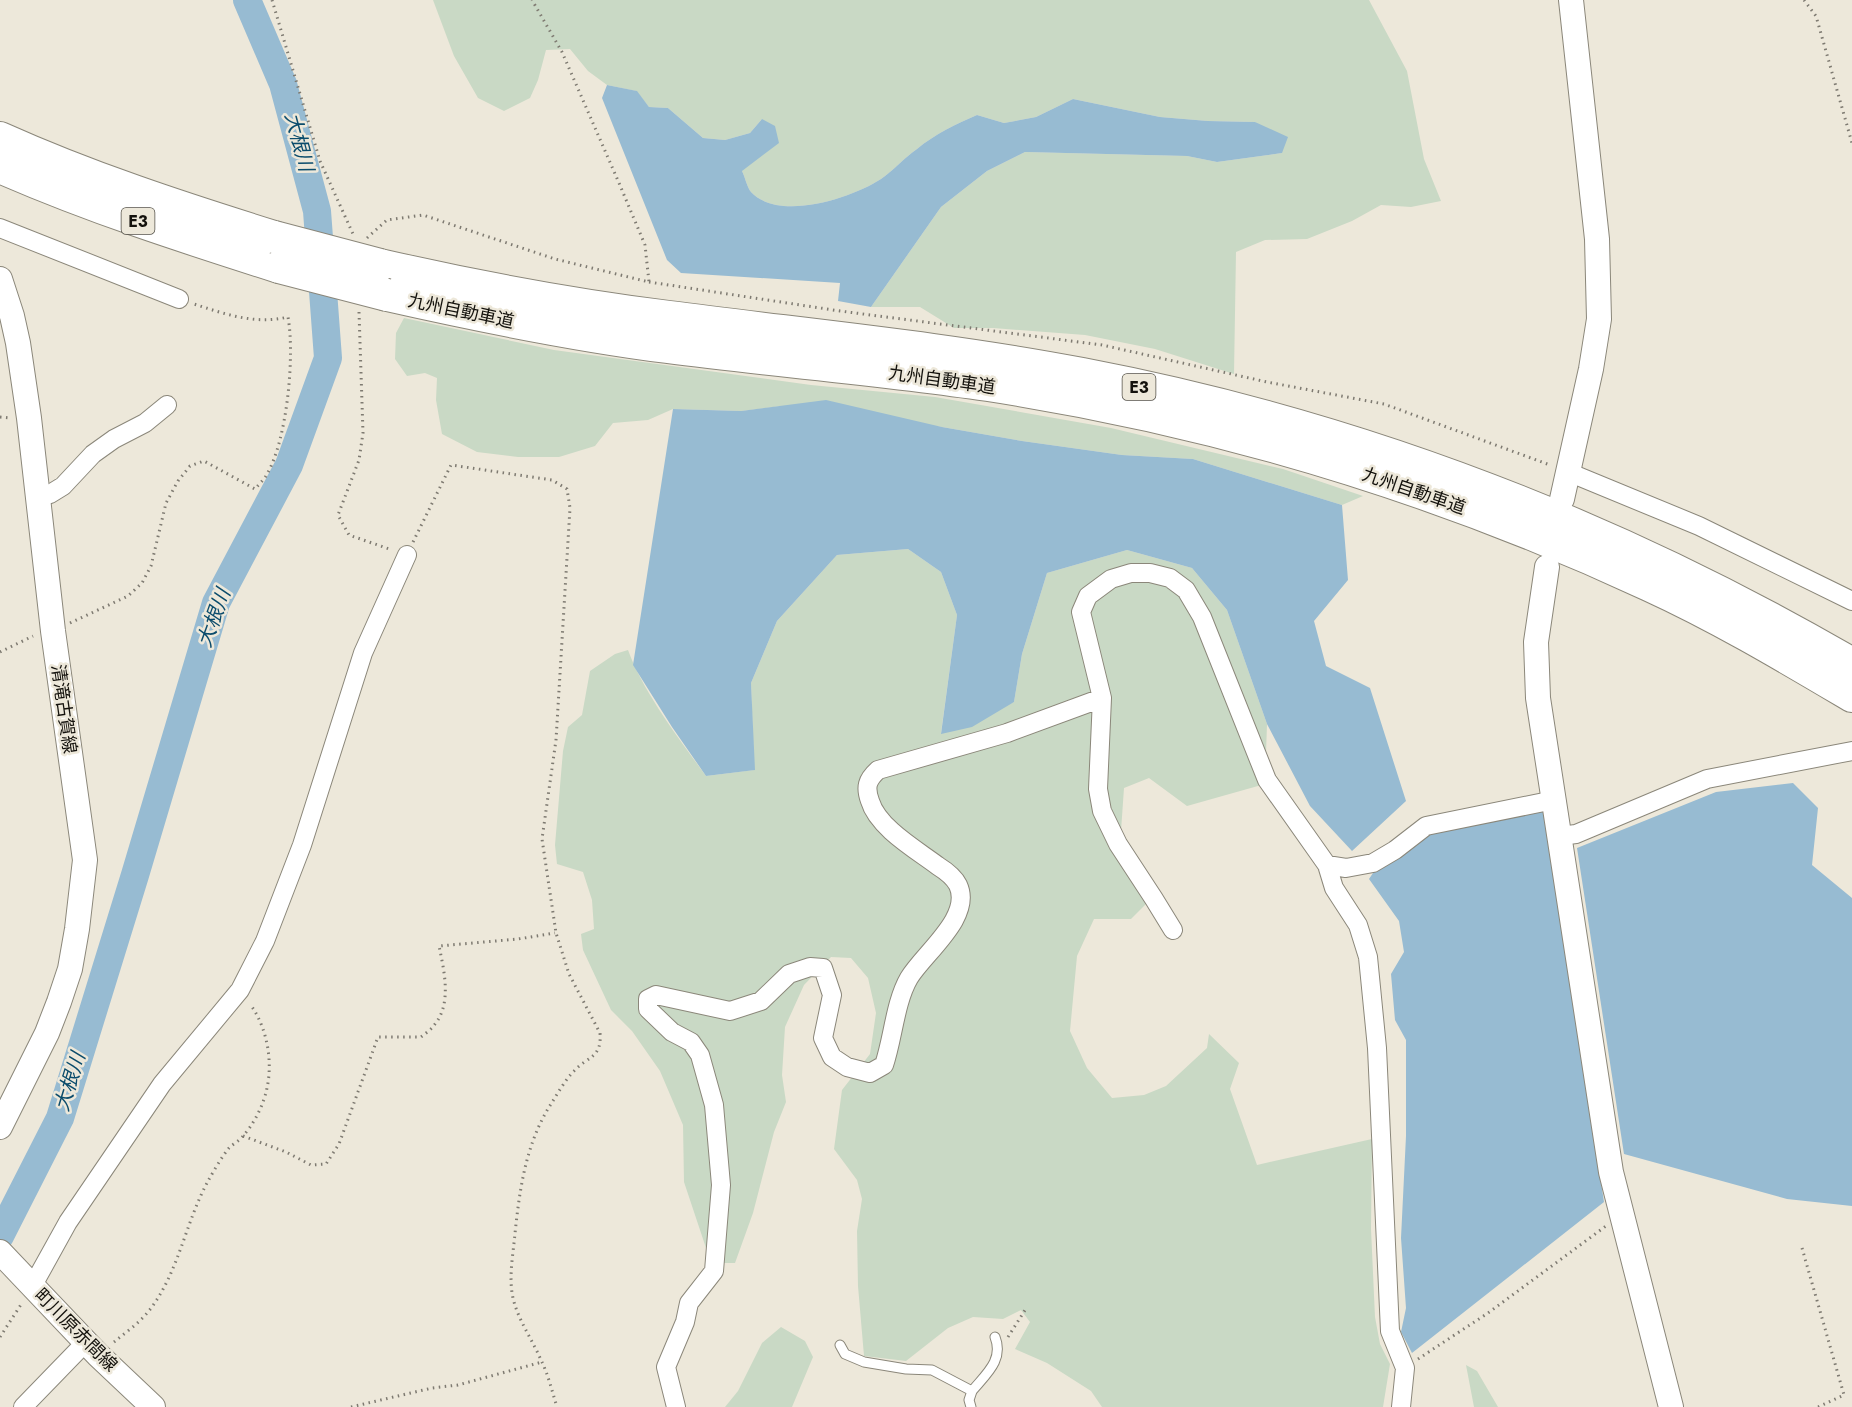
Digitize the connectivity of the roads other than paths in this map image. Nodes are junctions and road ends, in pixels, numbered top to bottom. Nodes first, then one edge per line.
1 (1571, 0) edge
2 (0, 138) edge
3 (0, 167) edge
4 (0, 228) edge
5 (277, 252) junction
6 (0, 279) edge
7 (179, 299) road end
8 (167, 405) dead end
9 (1568, 472) junction
10 (38, 498) junction
11 (1562, 499) dead end
12 (407, 555) road end
13 (1547, 567) dead end
14 (1852, 601) edge
15 (1852, 664) edge
16 (1852, 696) edge
17 (1102, 698) junction
18 (1852, 751) edge
19 (1554, 800) junction
20 (1560, 836) junction
21 (1327, 865) junction
22 (1173, 930) dead end
23 (0, 1127) edge
24 (0, 1252) edge
25 (29, 1284) junction
26 (995, 1337) dead end
27 (840, 1345) dead end
28 (92, 1348) junction
29 (972, 1391) junction
30 (23, 1407) edge
31 (153, 1407) edge
32 (676, 1407) edge
33 (971, 1407) edge
34 (1401, 1407) edge
35 (1671, 1407) edge

1 - 9 street
2 - 5 highway, 九州自動車道 / E3
3 - 5 highway, 九州自動車道 / E3
4 - 7 street
5 - 15 highway, 九州自動車道 / E3, bridge
5 - 16 highway, 九州自動車道 / E3, bridge
6 - 10 street, 清滝古賀線
8 - 10 street
9 - 11 street
9 - 14 street
10 - 23 street, 清滝古賀線
12 - 25 street
13 - 19 street
17 - 21 street
17 - 22 street
17 - 32 street
18 - 20 street
19 - 20 street
19 - 21 street
20 - 35 street
21 - 34 street
24 - 25 street, 町川原赤間線
25 - 28 street, 町川原赤間線
26 - 29 lane
27 - 29 lane
28 - 30 street
28 - 31 street, 町川原赤間線
29 - 33 lane

